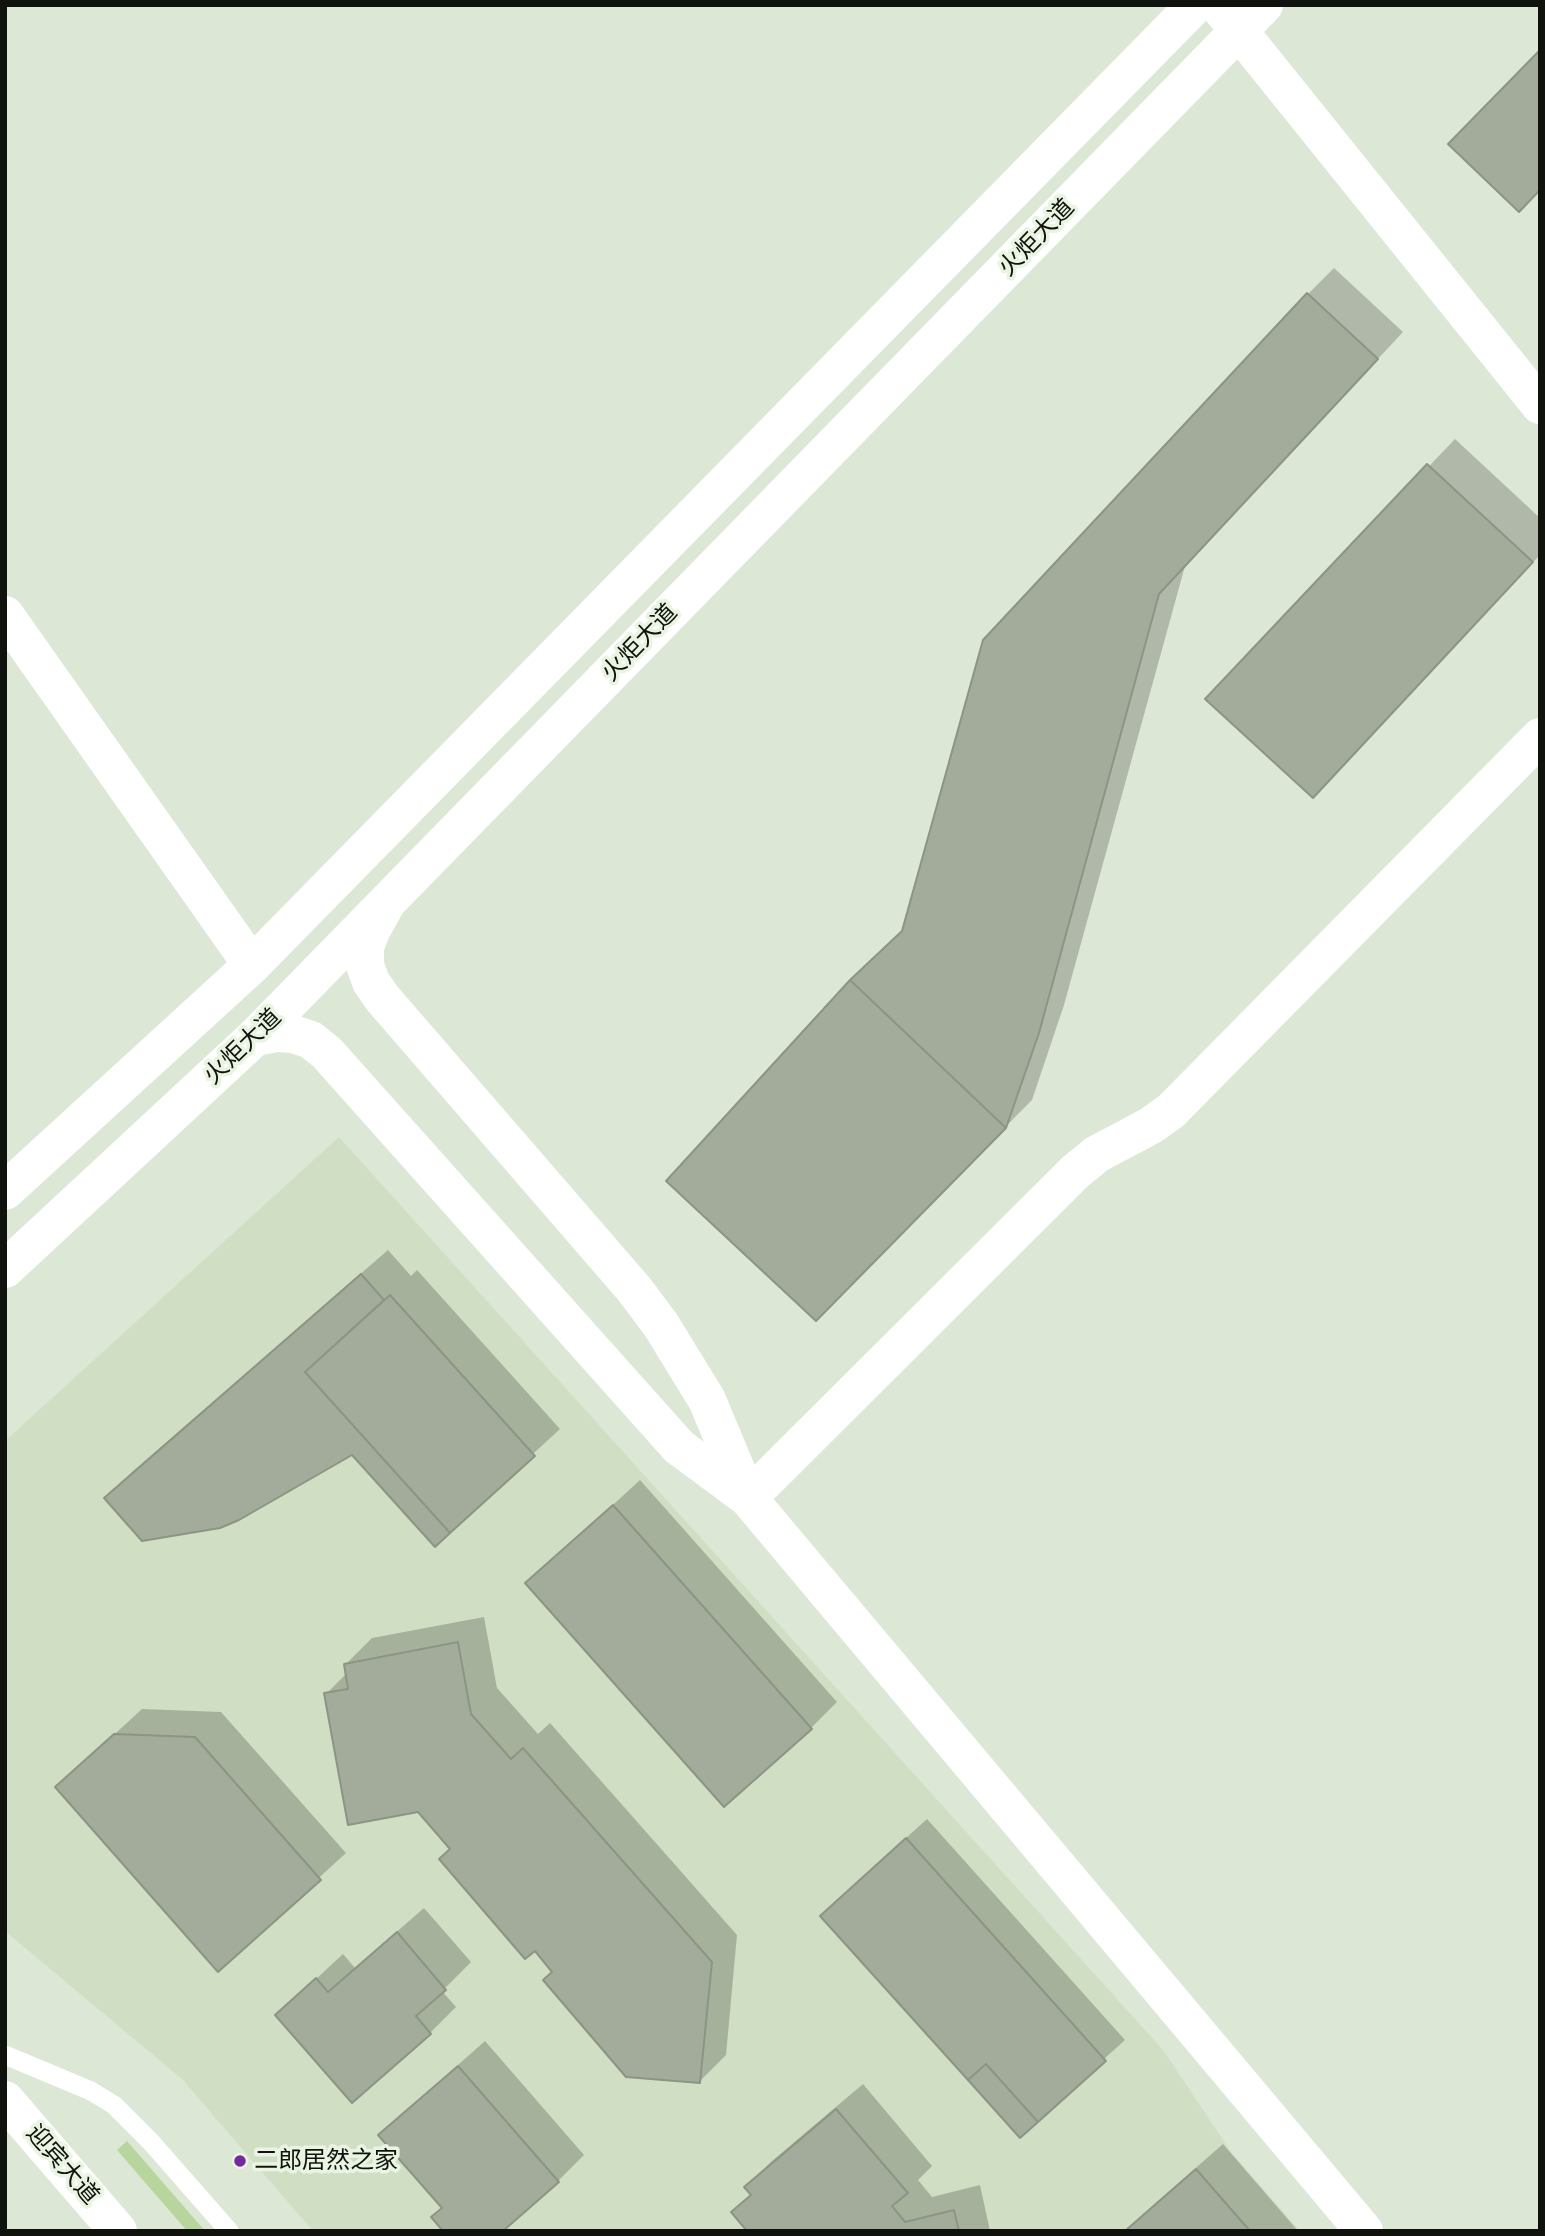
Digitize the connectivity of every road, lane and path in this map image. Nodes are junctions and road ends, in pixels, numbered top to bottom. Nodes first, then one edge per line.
1 (1195, 5) edge
2 (1240, 14) edge
3 (1540, 405) edge
4 (5, 615) edge
5 (1540, 737) edge
6 (388, 900) junction
7 (252, 965) junction
8 (255, 1037) junction
9 (5, 1191) edge
10 (5, 1269) edge
11 (748, 1498) junction
12 (5, 2055) edge
13 (5, 2100) edge
14 (118, 2231) edge
15 (229, 2231) edge
16 (1364, 2231) edge

1 - 7 main road, 火炬大道
2 - 3 main road
2 - 6 main road, 火炬大道
4 - 7 main road
5 - 11 main road
6 - 8 main road, 火炬大道
6 - 11 main road
7 - 9 main road, 火炬大道
8 - 10 main road, 火炬大道
8 - 11 main road
11 - 16 main road
12 - 15 lane
13 - 14 main road, 迎宾大道

